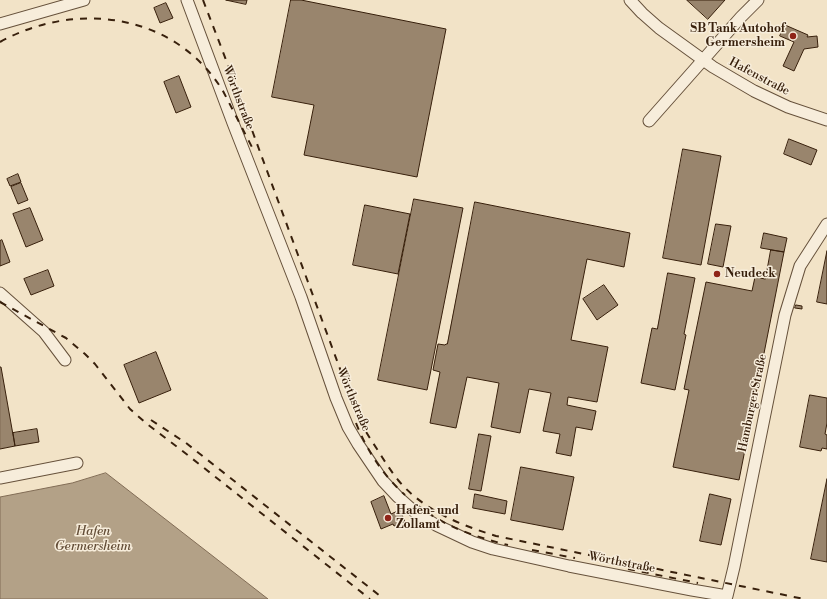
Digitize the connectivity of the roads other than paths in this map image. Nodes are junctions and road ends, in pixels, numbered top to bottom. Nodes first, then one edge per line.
1 (84, 0) edge
2 (187, 0) edge
3 (630, 0) edge
4 (758, 0) edge
5 (0, 24) edge
6 (703, 60) junction
7 (827, 120) edge
8 (649, 121) dead end
9 (827, 224) edge
10 (0, 293) edge
11 (64, 360) dead end
12 (76, 463) dead end
13 (0, 478) edge
14 (727, 596) joint

1 - 5 street
2 - 14 street, Wörthstraße
3 - 6 street, Hafenstraße
4 - 6 street
6 - 7 street, Hafenstraße
6 - 8 street
9 - 14 street, Hamburger Straße
10 - 11 street
12 - 13 street

